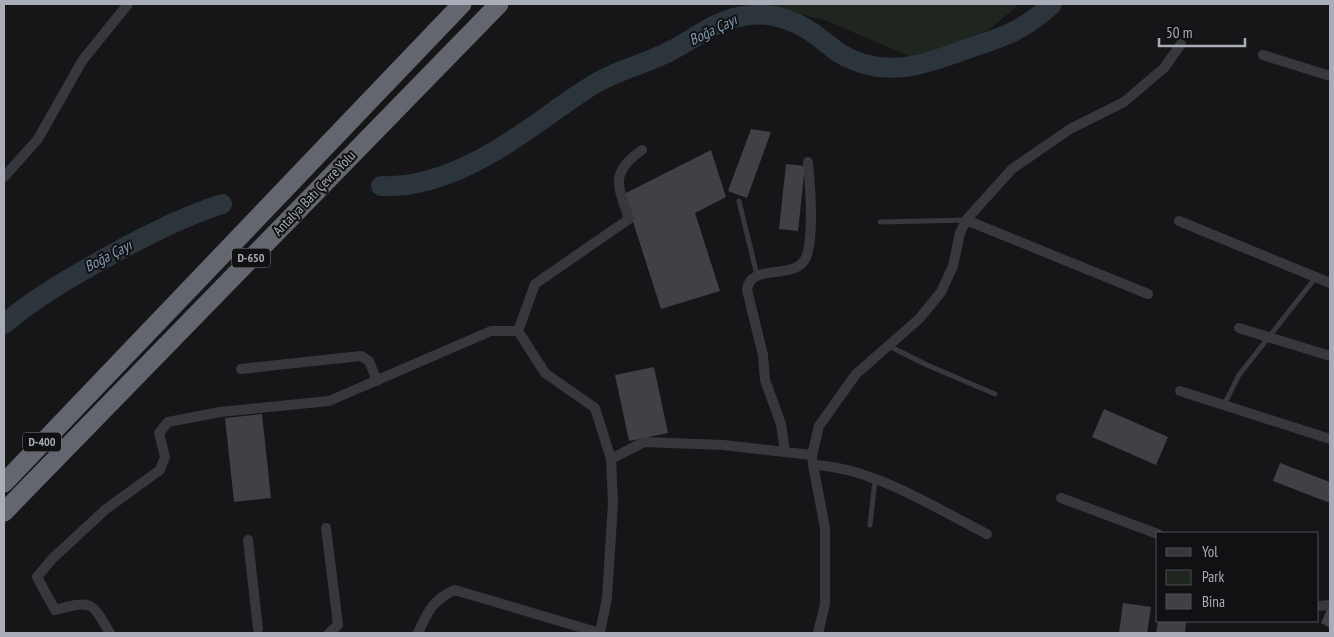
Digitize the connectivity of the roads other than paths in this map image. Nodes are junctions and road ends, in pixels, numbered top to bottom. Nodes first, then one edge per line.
1 (128, 4) edge
2 (462, 4) edge
3 (499, 4) edge
4 (1181, 44) dead end
5 (1263, 55) dead end
6 (1330, 76) edge
7 (642, 150) dead end
8 (808, 162) dead end
9 (4, 177) edge
10 (739, 200) dead end
11 (966, 220) junction
12 (1179, 221) dead end
13 (880, 222) dead end
14 (757, 275) junction
15 (1316, 277) junction
16 (1330, 282) edge
17 (1148, 294) dead end
18 (1239, 328) dead end
19 (518, 331) junction
20 (1268, 339) junction
21 (888, 346) junction
22 (1330, 356) edge
23 (241, 369) dead end
24 (377, 381) junction
25 (1180, 391) dead end
26 (995, 394) dead end
27 (1224, 405) junction
28 (1330, 439) edge
29 (785, 452) junction
30 (611, 459) junction
31 (812, 460) junction
32 (876, 480) junction
33 (4, 483) edge
34 (1062, 498) dead end
35 (4, 512) edge
36 (870, 525) dead end
37 (326, 528) dead end
38 (1156, 533) edge
39 (987, 534) dead end
40 (248, 540) dead end
41 (256, 632) edge
42 (110, 633) edge
43 (329, 633) edge
44 (418, 633) edge
45 (600, 633) edge
46 (818, 633) edge

1 - 9 street
2 - 33 highway, Antalya Batı Çevre Yolu / D-400
3 - 35 highway, Antalya Batı Çevre Yolu / D-650
4 - 11 street
5 - 6 street
7 - 19 street
8 - 14 street
10 - 14 lane
11 - 13 lane
11 - 17 street
11 - 21 street
12 - 15 street
14 - 29 street
15 - 16 street
15 - 20 lane
18 - 20 street
19 - 24 street
19 - 30 street
20 - 22 street
20 - 27 lane
21 - 26 lane
21 - 31 street
23 - 24 street
24 - 42 street
25 - 27 street
27 - 28 street
29 - 30 street
29 - 31 street
30 - 45 street
31 - 32 street
31 - 46 street
32 - 36 lane
32 - 39 street
34 - 38 street
37 - 43 street
40 - 41 street
44 - 45 street

